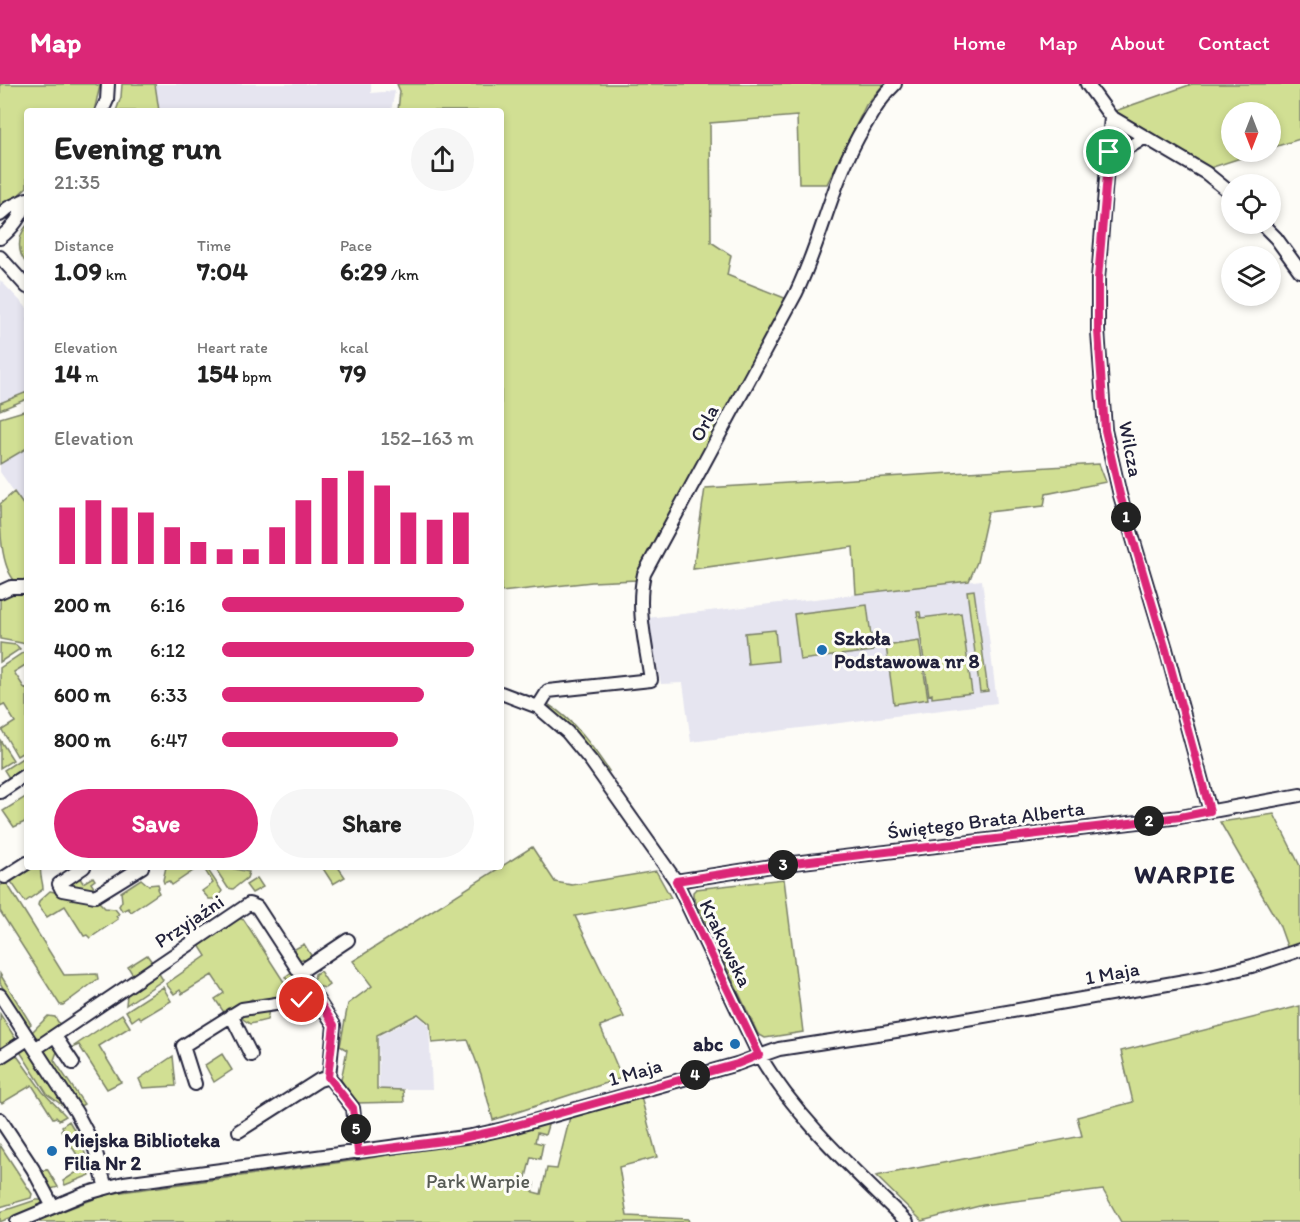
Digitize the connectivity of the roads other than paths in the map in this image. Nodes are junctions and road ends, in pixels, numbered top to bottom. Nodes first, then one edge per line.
1 (108, 84) edge
2 (895, 84) edge
3 (1087, 84) edge
4 (103, 108) edge
5 (1111, 117) junction
6 (1144, 137) junction
7 (1109, 152) junction
8 (1221, 185) edge
9 (24, 201) edge
10 (24, 209) edge
11 (0, 214) edge
12 (1272, 234) edge
13 (0, 238) edge
14 (0, 257) edge
15 (1298, 263) edge
16 (24, 284) edge
17 (24, 587) edge
18 (0, 592) edge
19 (504, 694) edge
20 (538, 707) junction
21 (24, 776) edge
22 (0, 792) edge
23 (1300, 795) edge
24 (1210, 811) junction
25 (24, 865) edge
26 (80, 870) edge
27 (137, 870) edge
28 (5, 877) dead end
29 (676, 881) junction
30 (348, 940) dead end
31 (1300, 950) edge
32 (300, 972) junction
33 (314, 993) junction
34 (0, 995) edge
35 (231, 1015) junction
36 (55, 1036) junction
37 (32, 1044) junction
38 (251, 1055) dead end
39 (759, 1055) junction
40 (0, 1057) edge
41 (73, 1063) dead end
42 (328, 1077) junction
43 (195, 1084) dead end
44 (0, 1119) edge
45 (239, 1131) dead end
46 (358, 1152) junction
47 (106, 1188) junction
48 (54, 1207) junction
49 (16, 1222) edge
50 (907, 1222) edge

1 - 4 street
2 - 20 street, Orla
3 - 5 street
5 - 6 street
5 - 7 street, Wilcza
6 - 7 street
6 - 8 street
7 - 24 street, Wilcza
9 - 11 street
10 - 13 street
12 - 15 street
14 - 16 street
17 - 18 street
19 - 20 street, Krakowska
20 - 29 street, Krakowska
21 - 22 street
23 - 24 street, Świętego Brata Alberta
24 - 29 street, Świętego Brata Alberta
25 - 28 street
26 - 27 street
29 - 39 street, Krakowska
30 - 32 street
31 - 39 street, 1 Maja
32 - 33 street, Przyjaźni
32 - 36 street, Przyjaźni
33 - 35 street
33 - 42 street, Przyjaźni
34 - 37 street
35 - 38 street
35 - 43 street
36 - 37 street, Przyjaźni
36 - 41 street
37 - 40 street, Przyjaźni
37 - 47 street
39 - 46 street, 1 Maja
39 - 50 street, Krakowska
42 - 45 street
42 - 46 street
44 - 48 street
46 - 47 street, 1 Maja
47 - 48 street, 1 Maja
48 - 49 street, 1 Maja

